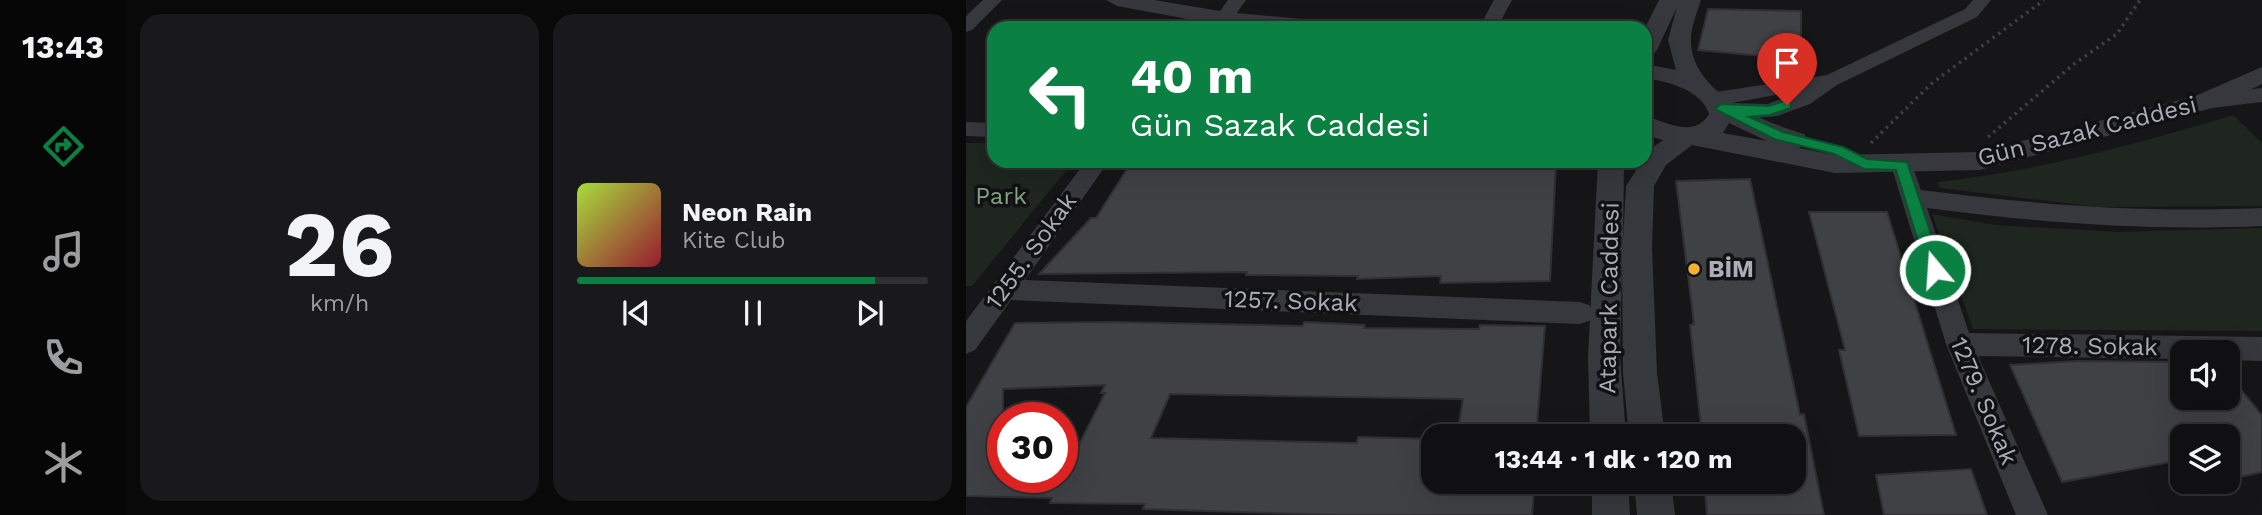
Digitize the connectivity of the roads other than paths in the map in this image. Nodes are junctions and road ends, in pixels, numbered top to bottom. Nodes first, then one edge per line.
1 (993, 0) edge
2 (1117, 0) edge
3 (1503, 0) edge
4 (1670, 0) edge
5 (1690, 0) edge
6 (1982, 0) edge
7 (1227, 16) edge
8 (1268, 21) edge
9 (1492, 21) edge
10 (966, 26) edge
11 (1652, 36) edge
12 (1652, 74) edge
13 (2262, 75) edge
14 (2262, 96) edge
15 (1711, 98) junction
16 (2203, 102) junction
17 (1652, 127) edge
18 (966, 129) edge
19 (987, 130) edge
20 (1691, 138) junction
21 (1864, 164) junction
22 (1902, 165) junction
23 (1652, 166) edge
24 (1093, 168) edge
25 (1611, 168) edge
26 (1651, 168) edge
27 (1911, 197) junction
28 (2262, 218) edge
29 (1002, 289) junction
30 (1580, 313) dead end
31 (966, 342) edge
32 (1959, 344) junction
33 (2262, 349) edge
34 (1607, 424) edge
35 (1646, 424) edge
36 (1610, 494) edge
37 (1654, 494) edge
38 (1611, 515) edge
39 (1656, 515) edge
40 (2032, 515) edge

1 - 10 street
2 - 7 street
3 - 9 street
4 - 11 street
5 - 15 street
6 - 15 street
7 - 8 street
12 - 15 street
13 - 16 street, Gün Sazak Caddesi
14 - 16 street
15 - 20 street
15 - 21 street, Gün Sazak Caddesi
16 - 22 street, Gün Sazak Caddesi
17 - 20 street
18 - 19 street
20 - 21 street, Gün Sazak Caddesi
20 - 23 street
21 - 22 street, Gün Sazak Caddesi
22 - 27 street, 1279. Sokak
24 - 29 street, 1255. Sokak
25 - 34 street, Atapark Caddesi
26 - 35 street
27 - 28 street
27 - 32 street, 1279. Sokak
29 - 30 street, 1257. Sokak
29 - 31 street, 1255. Sokak
32 - 33 street, 1278. Sokak
32 - 40 street, 1279. Sokak
36 - 38 street
37 - 39 street

